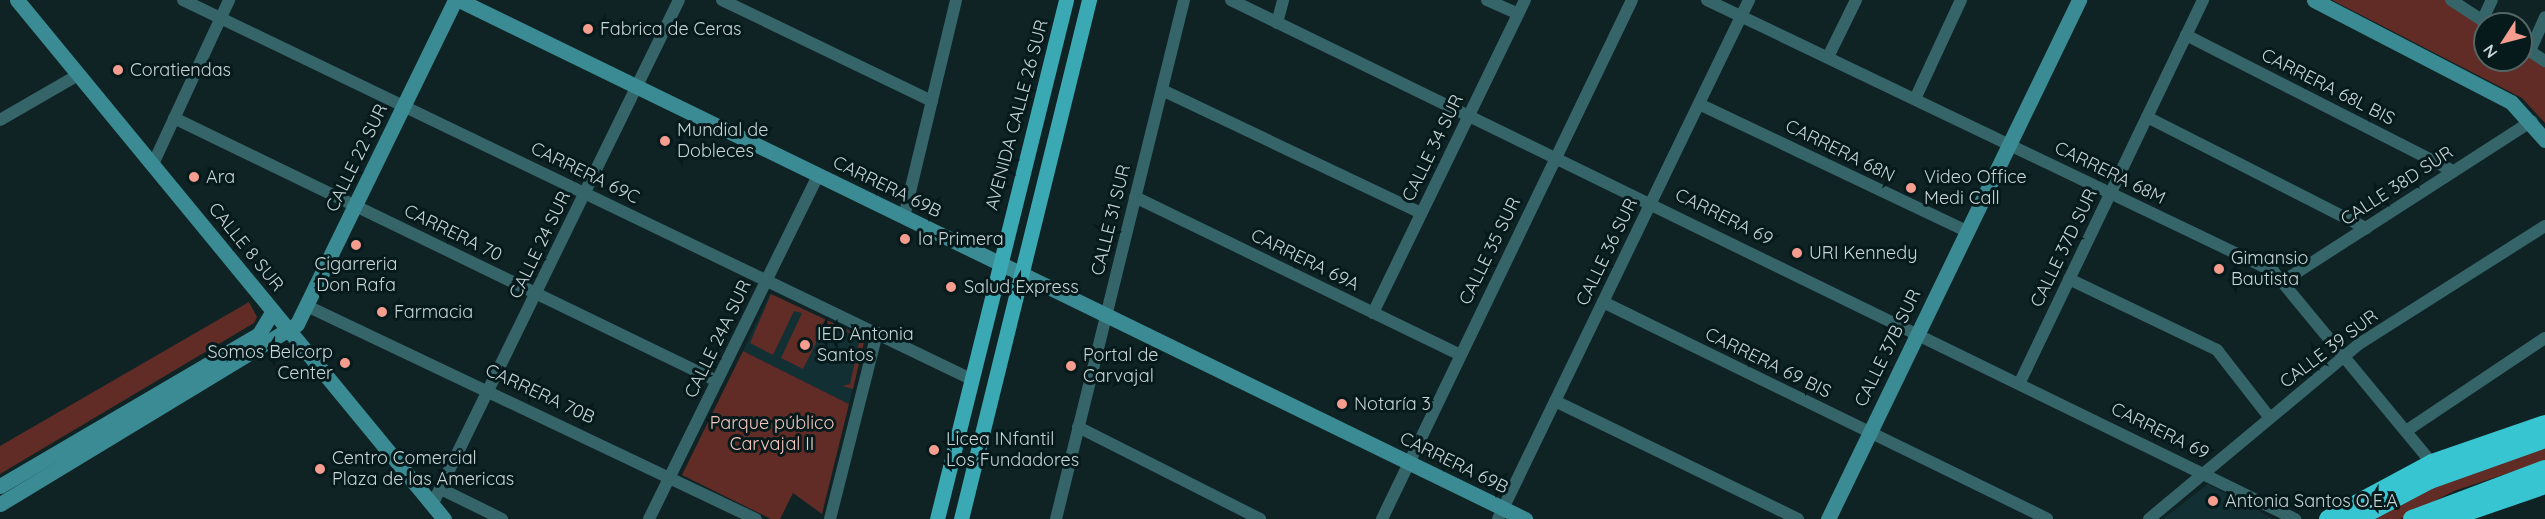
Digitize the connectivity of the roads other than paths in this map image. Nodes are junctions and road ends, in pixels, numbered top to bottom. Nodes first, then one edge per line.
1 (183, 0) edge
2 (229, 0) edge
3 (457, 0) edge
4 (679, 0) edge
5 (722, 0) edge
6 (956, 0) edge
7 (1066, 0) edge
8 (1089, 0) edge
9 (1184, 0) edge
10 (1231, 0) edge
11 (1283, 0) edge
12 (1487, 0) edge
13 (1525, 0) edge
14 (1632, 0) edge
15 (1707, 0) edge
16 (1749, 0) edge
17 (1856, 0) edge
18 (1962, 0) edge
19 (2079, 0) edge
20 (2203, 0) edge
21 (2314, 0) edge
22 (2451, 0) edge
23 (24, 3) edge
24 (1518, 14) junction
25 (2473, 14) edge
26 (1741, 16) junction
27 (2545, 17) edge
28 (220, 18) junction
29 (1277, 23) junction
30 (2186, 35) junction
31 (2533, 37) edge
32 (1828, 57) junction
33 (78, 75) junction
34 (638, 87) junction
35 (1162, 90) junction
36 (1915, 99) junction
37 (932, 101) junction
38 (1699, 104) junction
39 (404, 106) junction
40 (1469, 115) junction
41 (2147, 117) junction
42 (174, 118) junction
43 (0, 120) edge
44 (2532, 121) junction
45 (2545, 140) edge
46 (2008, 144) junction
47 (1555, 156) junction
48 (153, 164) junction
49 (2453, 171) junction
50 (818, 175) junction
51 (585, 193) junction
52 (2110, 193) junction
53 (1135, 197) junction
54 (1651, 202) junction
55 (355, 206) junction
56 (1421, 213) junction
57 (904, 217) junction
58 (2545, 225) edge
59 (2366, 228) junction
60 (1966, 231) junction
61 (999, 263) junction
62 (1022, 275) junction
63 (2069, 279) junction
64 (766, 280) junction
65 (2282, 282) junction
66 (536, 294) junction
67 (1603, 302) junction
68 (307, 306) junction
69 (273, 311) junction
70 (1373, 313) junction
71 (1105, 315) junction
72 (290, 331) junction
73 (1918, 331) junction
74 (877, 333) junction
75 (2545, 338) edge
76 (1460, 355) junction
77 (2344, 357) junction
78 (971, 379) junction
79 (717, 381) junction
80 (2019, 382) junction
81 (489, 392) junction
82 (1555, 401) junction
83 (2270, 418) junction
84 (2545, 424) edge
85 (1078, 426) junction
86 (2406, 431) junction
87 (1869, 432) junction
88 (2545, 439) edge
89 (1408, 462) junction
90 (2432, 463) junction
91 (2545, 469) edge
92 (2204, 473) junction
93 (670, 478) junction
94 (2545, 485) edge
95 (0, 486) edge
96 (441, 489) junction
97 (0, 504) edge
98 (432, 506) junction
99 (1500, 514) edge
100 (2476, 514) edge
101 (444, 519) edge
102 (502, 519) edge
103 (650, 519) edge
104 (754, 519) edge
105 (830, 519) edge
106 (937, 519) edge
107 (961, 519) edge
108 (1056, 519) edge
109 (1260, 519) edge
110 (1382, 519) edge
111 (1525, 519) edge
112 (1798, 519) edge
113 (1828, 519) edge
114 (2047, 519) edge
115 (2149, 519) edge
116 (2295, 519) edge
117 (2328, 519) edge
118 (2356, 519) edge
119 (2412, 519) edge
120 (2447, 519) edge

1 - 28 street, CARRERA 69C
2 - 28 street
3 - 34 street, CARRERA 69B
3 - 39 street, CALLE 22 SUR
4 - 34 street, CALLE 24 SUR
5 - 37 street
6 - 37 street
7 - 61 main road, AVENIDA CALLE 26 SUR
8 - 62 main road
9 - 35 street, CALLE 31 SUR
10 - 29 street, CARRERA 69
11 - 29 street
12 - 24 street
13 - 24 street, CALLE 34 SUR
14 - 47 street, CALLE 35 SUR
15 - 26 street, CARRERA 68M
16 - 26 street, CALLE 36 SUR
17 - 32 street
18 - 36 street
19 - 46 street, CALLE 37B SUR
20 - 30 street, CALLE 37D SUR
21 - 44 street
22 - 25 street
23 - 33 street, CALLE 8 SUR
24 - 40 street, CALLE 34 SUR
26 - 32 street, CARRERA 68M
26 - 38 street, CALLE 36 SUR
27 - 31 street
28 - 39 street, CARRERA 69C
28 - 42 street
29 - 40 street, CARRERA 69
30 - 41 street, CALLE 37D SUR
30 - 49 street, CARRERA 68L BIS
32 - 36 street, CARRERA 68M
33 - 43 street
33 - 48 street, CALLE 8 SUR
34 - 50 street, CARRERA 69B
34 - 51 street, CALLE 24 SUR
35 - 53 street, CALLE 31 SUR
35 - 56 street
36 - 46 street, CARRERA 68M
37 - 57 street
38 - 54 street, CALLE 36 SUR
38 - 60 street, CARRERA 68N
39 - 51 street, CARRERA 69C
39 - 55 street, CALLE 22 SUR
40 - 47 street, CARRERA 69
40 - 56 street, CALLE 34 SUR
41 - 52 street, CALLE 37D SUR
41 - 59 street
42 - 48 street
42 - 55 street, CARRERA 70
44 - 45 street
44 - 49 street, CALLE 38D SUR
46 - 52 street, CARRERA 68M
46 - 60 street, CALLE 37B SUR
47 - 54 street, CARRERA 69
47 - 76 street, CALLE 35 SUR
48 - 69 street, CALLE 8 SUR
49 - 59 street, CALLE 38D SUR
50 - 57 street, CARRERA 69B
50 - 64 street, CALLE 24A SUR
51 - 64 street, CARRERA 69C
51 - 66 street, CALLE 24 SUR
52 - 63 street, CALLE 37D SUR
52 - 65 street, CARRERA 68M
53 - 70 street, CARRERA 69A
53 - 71 street, CALLE 31 SUR
54 - 67 street, CALLE 36 SUR
54 - 73 street, CARRERA 69
55 - 66 street, CARRERA 70
55 - 68 street, CALLE 22 SUR
56 - 70 street, CALLE 34 SUR
57 - 61 street, CARRERA 69B
58 - 77 street, CALLE 39 SUR
59 - 65 street, CALLE 38D SUR
60 - 73 street, CALLE 37B SUR
61 - 62 street, CARRERA 69B
61 - 78 main road, AVENIDA CALLE 26 SUR
62 - 71 street, CARRERA 69B
62 - 107 main road
63 - 80 street, CALLE 37D SUR
63 - 83 street
64 - 74 street, CARRERA 69C
64 - 79 street, CALLE 24A SUR
65 - 77 street, CARRERA 68M
66 - 79 street, CARRERA 70
66 - 81 street, CALLE 24 SUR
67 - 82 street, CALLE 36 SUR
67 - 87 street, CARRERA 69 BIS
68 - 72 street, CALLE 22 SUR
68 - 81 street, CARRERA 70B
69 - 72 street, CALLE 8 SUR
69 - 95 street
70 - 76 street, CARRERA 69A
71 - 85 street, CALLE 31 SUR
71 - 89 street, CARRERA 69B
72 - 97 street
72 - 98 street, CALLE 8 SUR
73 - 80 street, CARRERA 69
73 - 87 street, CALLE 37B SUR
74 - 78 street, CARRERA 69C
74 - 105 street
75 - 86 street
76 - 89 street, CALLE 35 SUR
77 - 83 street, CALLE 39 SUR
77 - 86 street, CARRERA 68M
78 - 106 main road, AVENIDA CALLE 26 SUR
79 - 93 street, CALLE 24A SUR
80 - 92 street, CARRERA 69
81 - 93 street, CARRERA 70B
81 - 96 street, CALLE 24 SUR
82 - 99 street, CALLE 36 SUR
82 - 112 street
83 - 92 street, CALLE 39 SUR
84 - 90 highway
85 - 108 street, CALLE 31 SUR
85 - 109 street
86 - 90 street, CARRERA 68M
87 - 113 street, CALLE 37B SUR
87 - 114 street, CARRERA 69 BIS
88 - 118 highway
89 - 99 street, CARRERA 69B
89 - 110 street, CALLE 35 SUR
90 - 117 highway
91 - 119 highway
92 - 115 street, CALLE 39 SUR
92 - 116 street, CARRERA 69
93 - 103 street, CALLE 24A SUR
93 - 104 street, CARRERA 70B
94 - 100 highway
96 - 98 street, CALLE 24 SUR
96 - 102 street
98 - 101 street, CALLE 8 SUR
99 - 111 street, CARRERA 69B
100 - 120 highway

